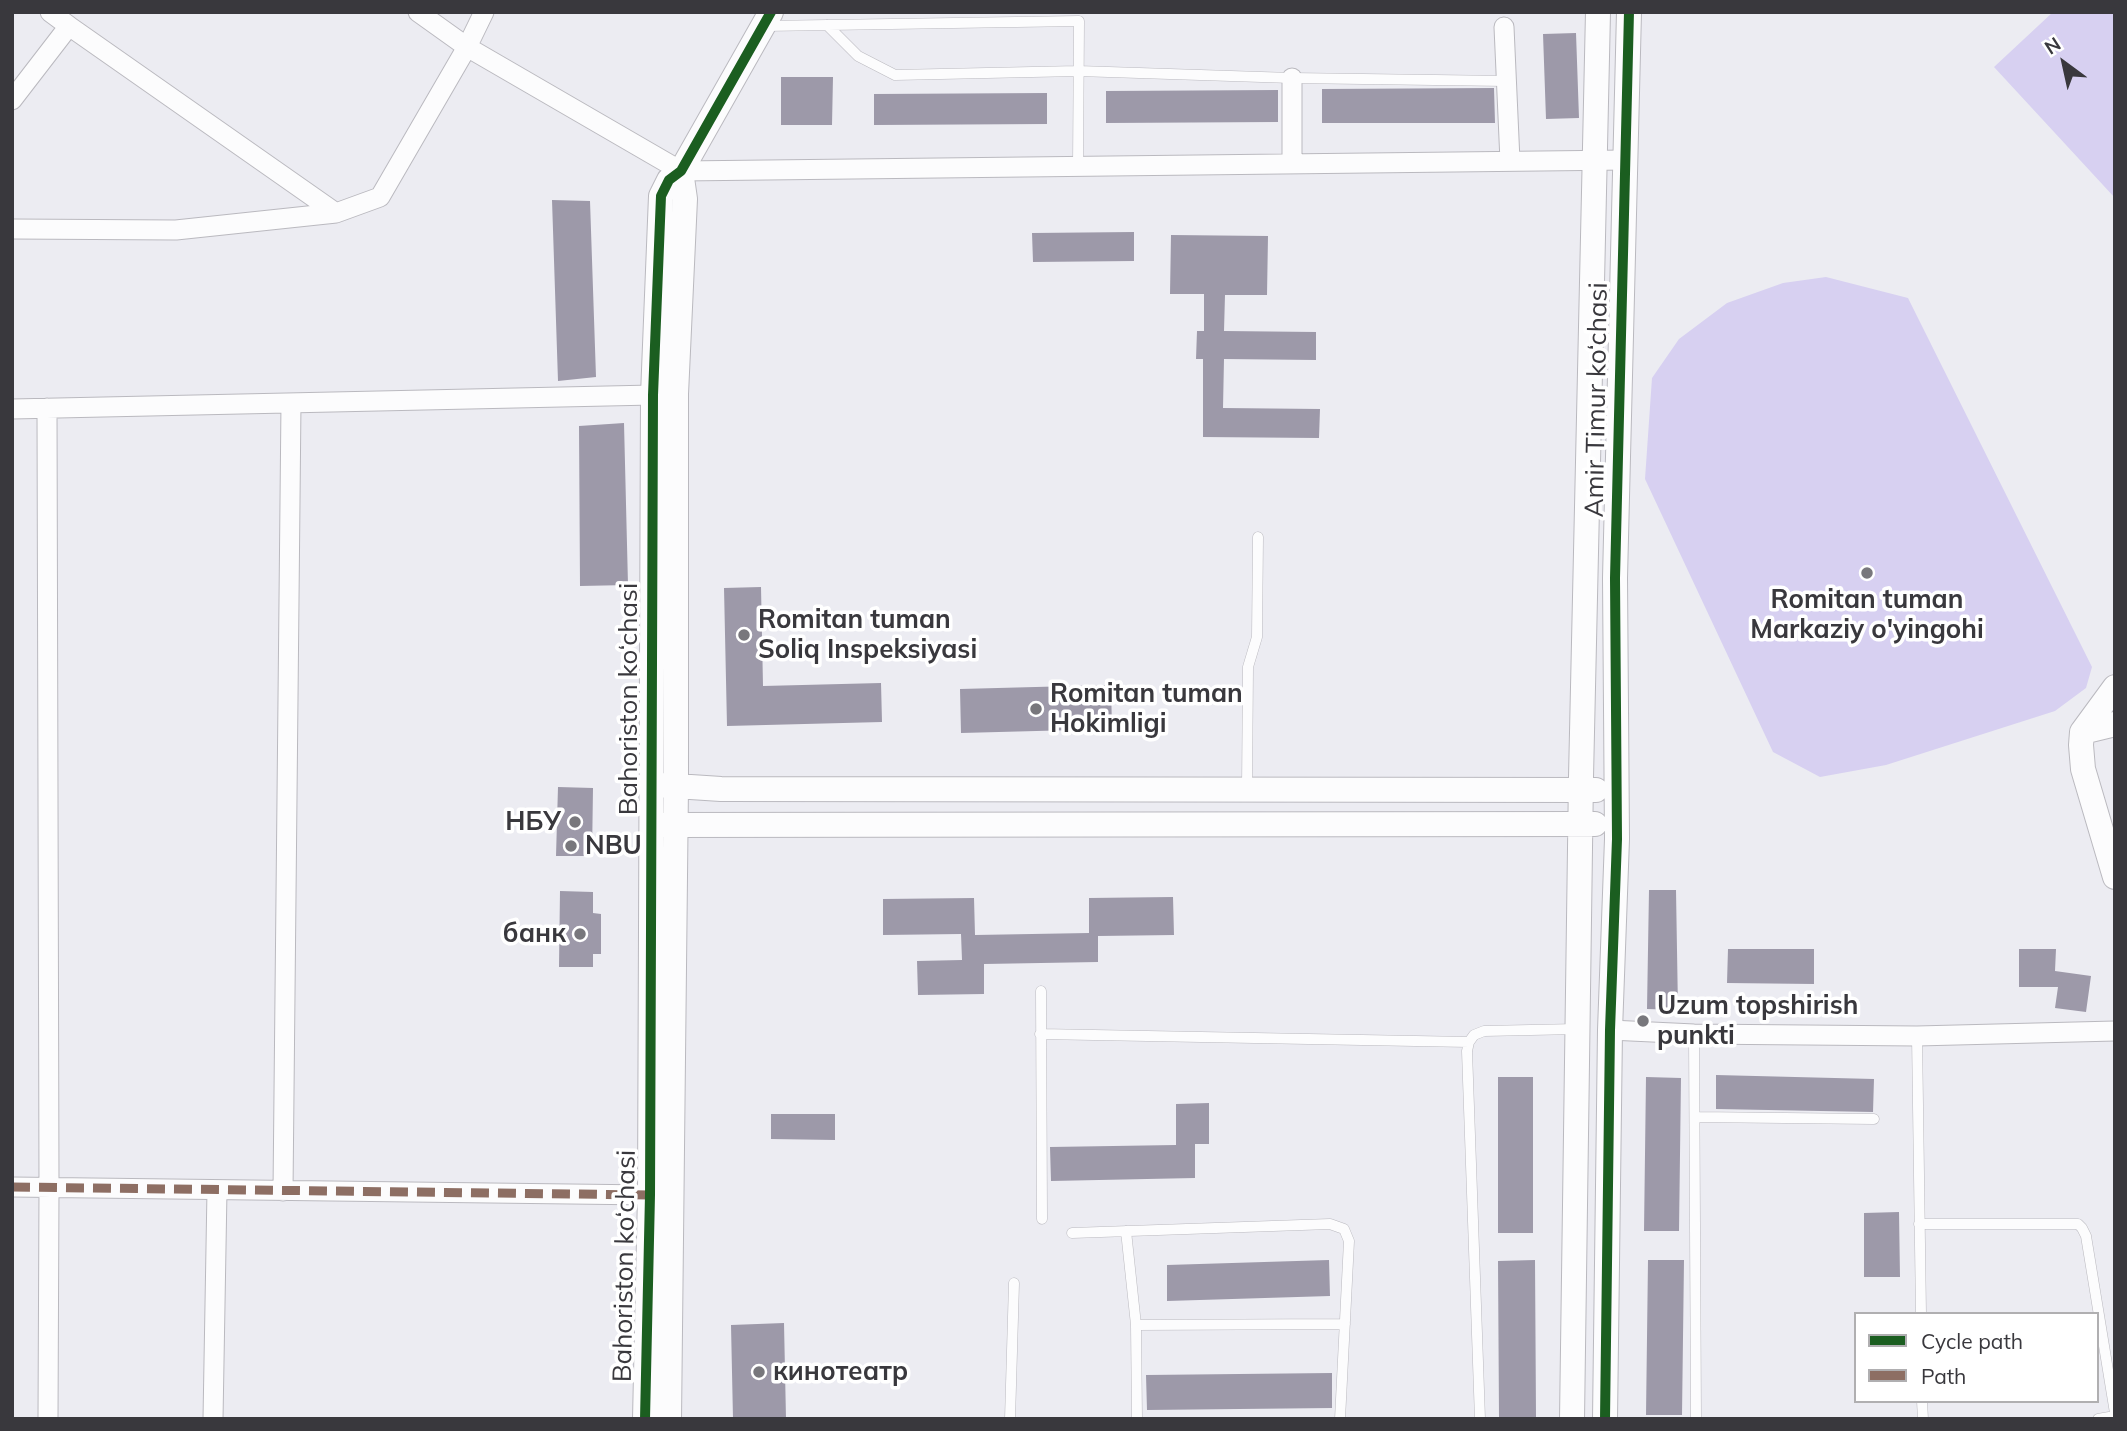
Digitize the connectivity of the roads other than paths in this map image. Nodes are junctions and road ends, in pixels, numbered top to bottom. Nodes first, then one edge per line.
1 (50, 12) edge
2 (418, 12) edge
3 (484, 12) edge
4 (1598, 12) edge
5 (1629, 12) edge
6 (1080, 16) edge
7 (767, 19) edge
8 (827, 25) junction
9 (69, 26) junction
10 (1504, 27) dead end
11 (467, 47) junction
12 (1078, 71) junction
13 (1292, 78) junction
14 (1506, 81) junction
15 (12, 100) edge
16 (1594, 160) junction
17 (1626, 160) junction
18 (1510, 162) junction
19 (1292, 164) junction
20 (1078, 167) junction
21 (681, 171) junction
22 (336, 213) junction
23 (12, 229) edge
24 (653, 395) junction
25 (291, 403) junction
26 (47, 408) junction
27 (12, 409) edge
28 (1258, 537) dead end
29 (2115, 687) edge
30 (2115, 724) edge
31 (2082, 732) junction
32 (664, 785) junction
33 (1247, 790) junction
34 (1617, 790) junction
35 (1581, 791) junction
36 (1616, 823) junction
37 (1582, 824) junction
38 (651, 825) junction
39 (676, 826) junction
40 (2115, 877) edge
41 (1041, 991) dead end
42 (1577, 1029) junction
43 (1610, 1030) junction
44 (2115, 1031) edge
45 (1040, 1034) junction
46 (1694, 1034) junction
47 (1917, 1036) junction
48 (1469, 1042) junction
49 (1695, 1117) junction
50 (1874, 1119) dead end
51 (12, 1187) edge
52 (49, 1188) junction
53 (217, 1190) junction
54 (283, 1191) junction
55 (650, 1195) junction
56 (1042, 1219) dead end
57 (1919, 1224) junction
58 (1126, 1231) junction
59 (1072, 1233) dead end
60 (1014, 1283) dead end
61 (1921, 1312) edge
62 (2099, 1312) edge
63 (2099, 1312) edge
64 (1345, 1324) junction
65 (1136, 1325) junction
66 (2115, 1414) edge
67 (48, 1419) edge
68 (212, 1419) edge
69 (645, 1419) edge
70 (669, 1419) edge
71 (1010, 1419) edge
72 (1137, 1419) edge
73 (1340, 1419) edge
74 (1480, 1419) edge
75 (1572, 1419) edge
76 (1605, 1419) edge
77 (1696, 1419) edge
78 (2098, 1419) edge

1 - 9 street
2 - 11 street
3 - 11 street
4 - 16 street, Amir Timur ko‘chasi
5 - 17 street, Amir Timur ko‘chasi
6 - 8 lane
6 - 12 lane
7 - 8 lane
7 - 21 street, Bahoriston ko‘chasi
8 - 12 lane
9 - 15 street
9 - 22 street
10 - 14 street
11 - 21 street
11 - 22 street
12 - 13 lane
12 - 20 lane
13 - 14 lane
13 - 19 street
14 - 18 street
16 - 17 street
16 - 18 street
16 - 35 street, Amir Timur ko‘chasi
17 - 34 street, Amir Timur ko‘chasi
18 - 19 street
19 - 20 street
20 - 21 street
21 - 24 street, Bahoriston ko‘chasi
21 - 32 street, Bahoriston ko‘chasi
22 - 23 street
24 - 25 street
24 - 32 street, Bahoriston ko‘chasi
25 - 26 street
25 - 54 street
26 - 27 street
26 - 52 street
28 - 33 lane
29 - 31 street
30 - 31 street
31 - 40 street
32 - 33 street
32 - 38 street, Bahoriston ko‘chasi
32 - 39 street, Bahoriston ko‘chasi
33 - 35 street
34 - 35 street
34 - 36 street, Amir Timur ko‘chasi
35 - 37 street, Amir Timur ko‘chasi
36 - 37 street
36 - 43 street, Amir Timur ko‘chasi
37 - 39 street
37 - 42 street, Amir Timur ko‘chasi
38 - 39 street
38 - 55 street, Bahoriston ko‘chasi
39 - 70 street, Bahoriston ko‘chasi
41 - 45 lane
42 - 43 street
42 - 48 lane
42 - 75 street, Amir Timur ko‘chasi
43 - 46 street
43 - 76 street, Amir Timur ko‘chasi
44 - 47 street
45 - 48 lane
45 - 56 lane
46 - 47 street
46 - 49 lane
47 - 57 lane
48 - 74 lane
49 - 50 lane
49 - 77 lane
51 - 52 street
52 - 53 street
52 - 67 street
53 - 54 street
53 - 68 street
54 - 55 street
55 - 69 street, Bahoriston ko‘chasi
57 - 61 lane
57 - 62 lane
58 - 59 lane
58 - 64 lane
58 - 65 lane
60 - 71 lane
63 - 66 lane
64 - 65 lane
64 - 73 lane
65 - 72 lane
66 - 78 lane

